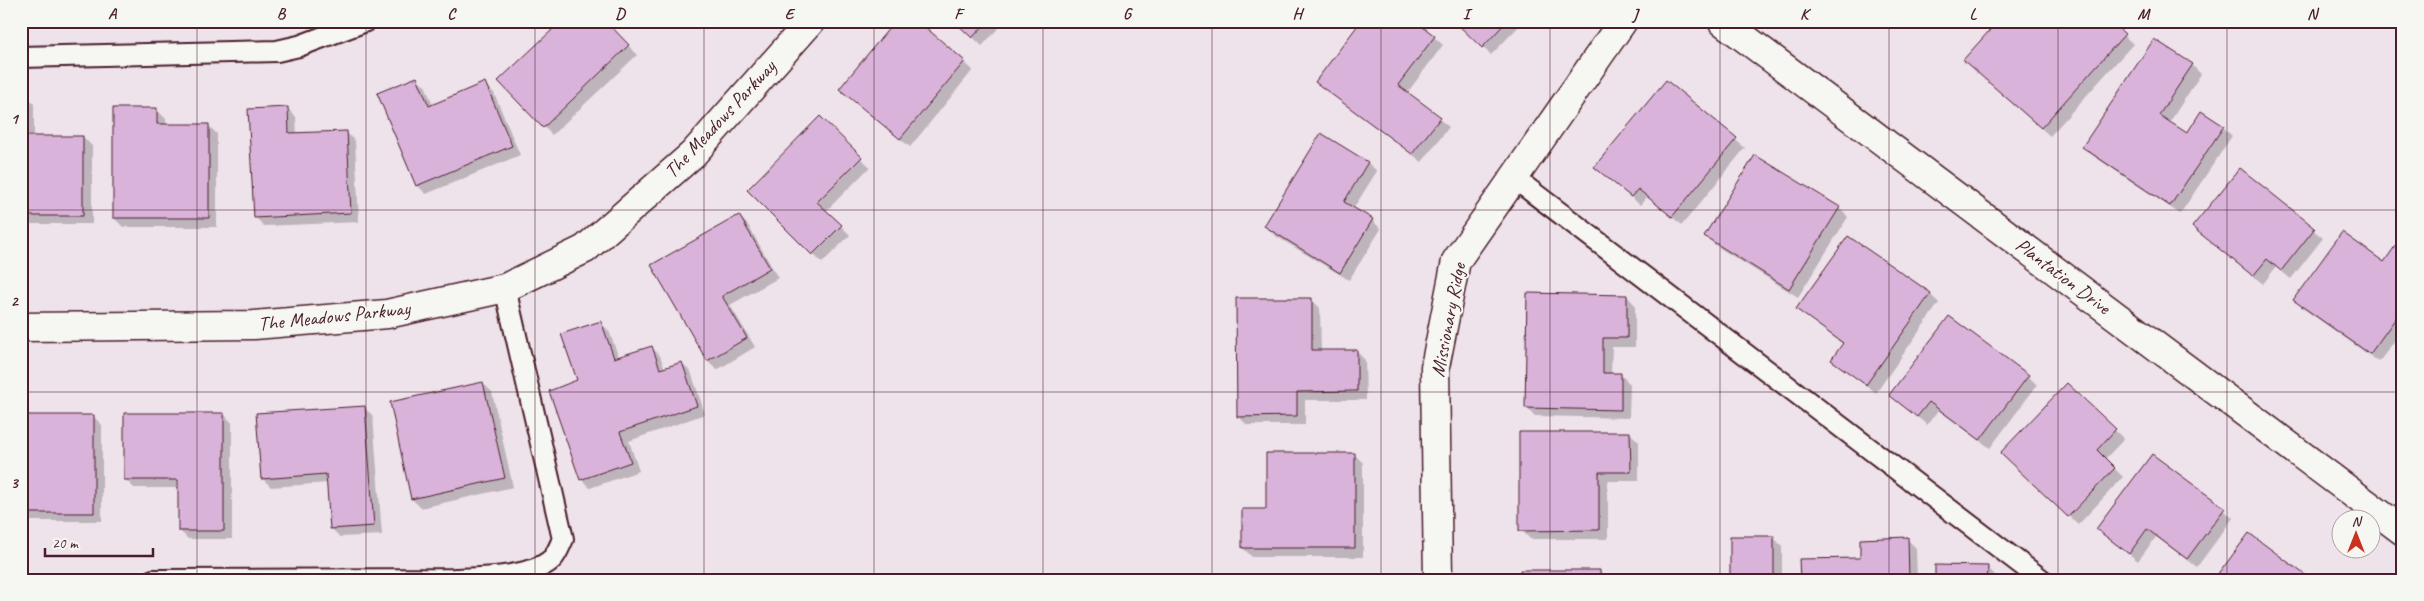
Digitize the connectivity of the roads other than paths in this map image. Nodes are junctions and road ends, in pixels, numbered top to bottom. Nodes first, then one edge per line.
1 (366, 21) edge
2 (811, 21) edge
3 (1623, 21) edge
4 (1722, 21) edge
5 (21, 57) edge
6 (1514, 178) junction
7 (505, 288) junction
8 (21, 327) edge
9 (2403, 532) edge
10 (153, 580) edge
11 (1438, 580) edge
12 (2042, 580) edge

1 - 5 lane
2 - 7 street, The Meadows Parkway
3 - 6 street, Missionary Ridge
4 - 9 street, Plantation Drive
6 - 11 street, Missionary Ridge
6 - 12 lane
7 - 8 street, The Meadows Parkway
7 - 10 lane

